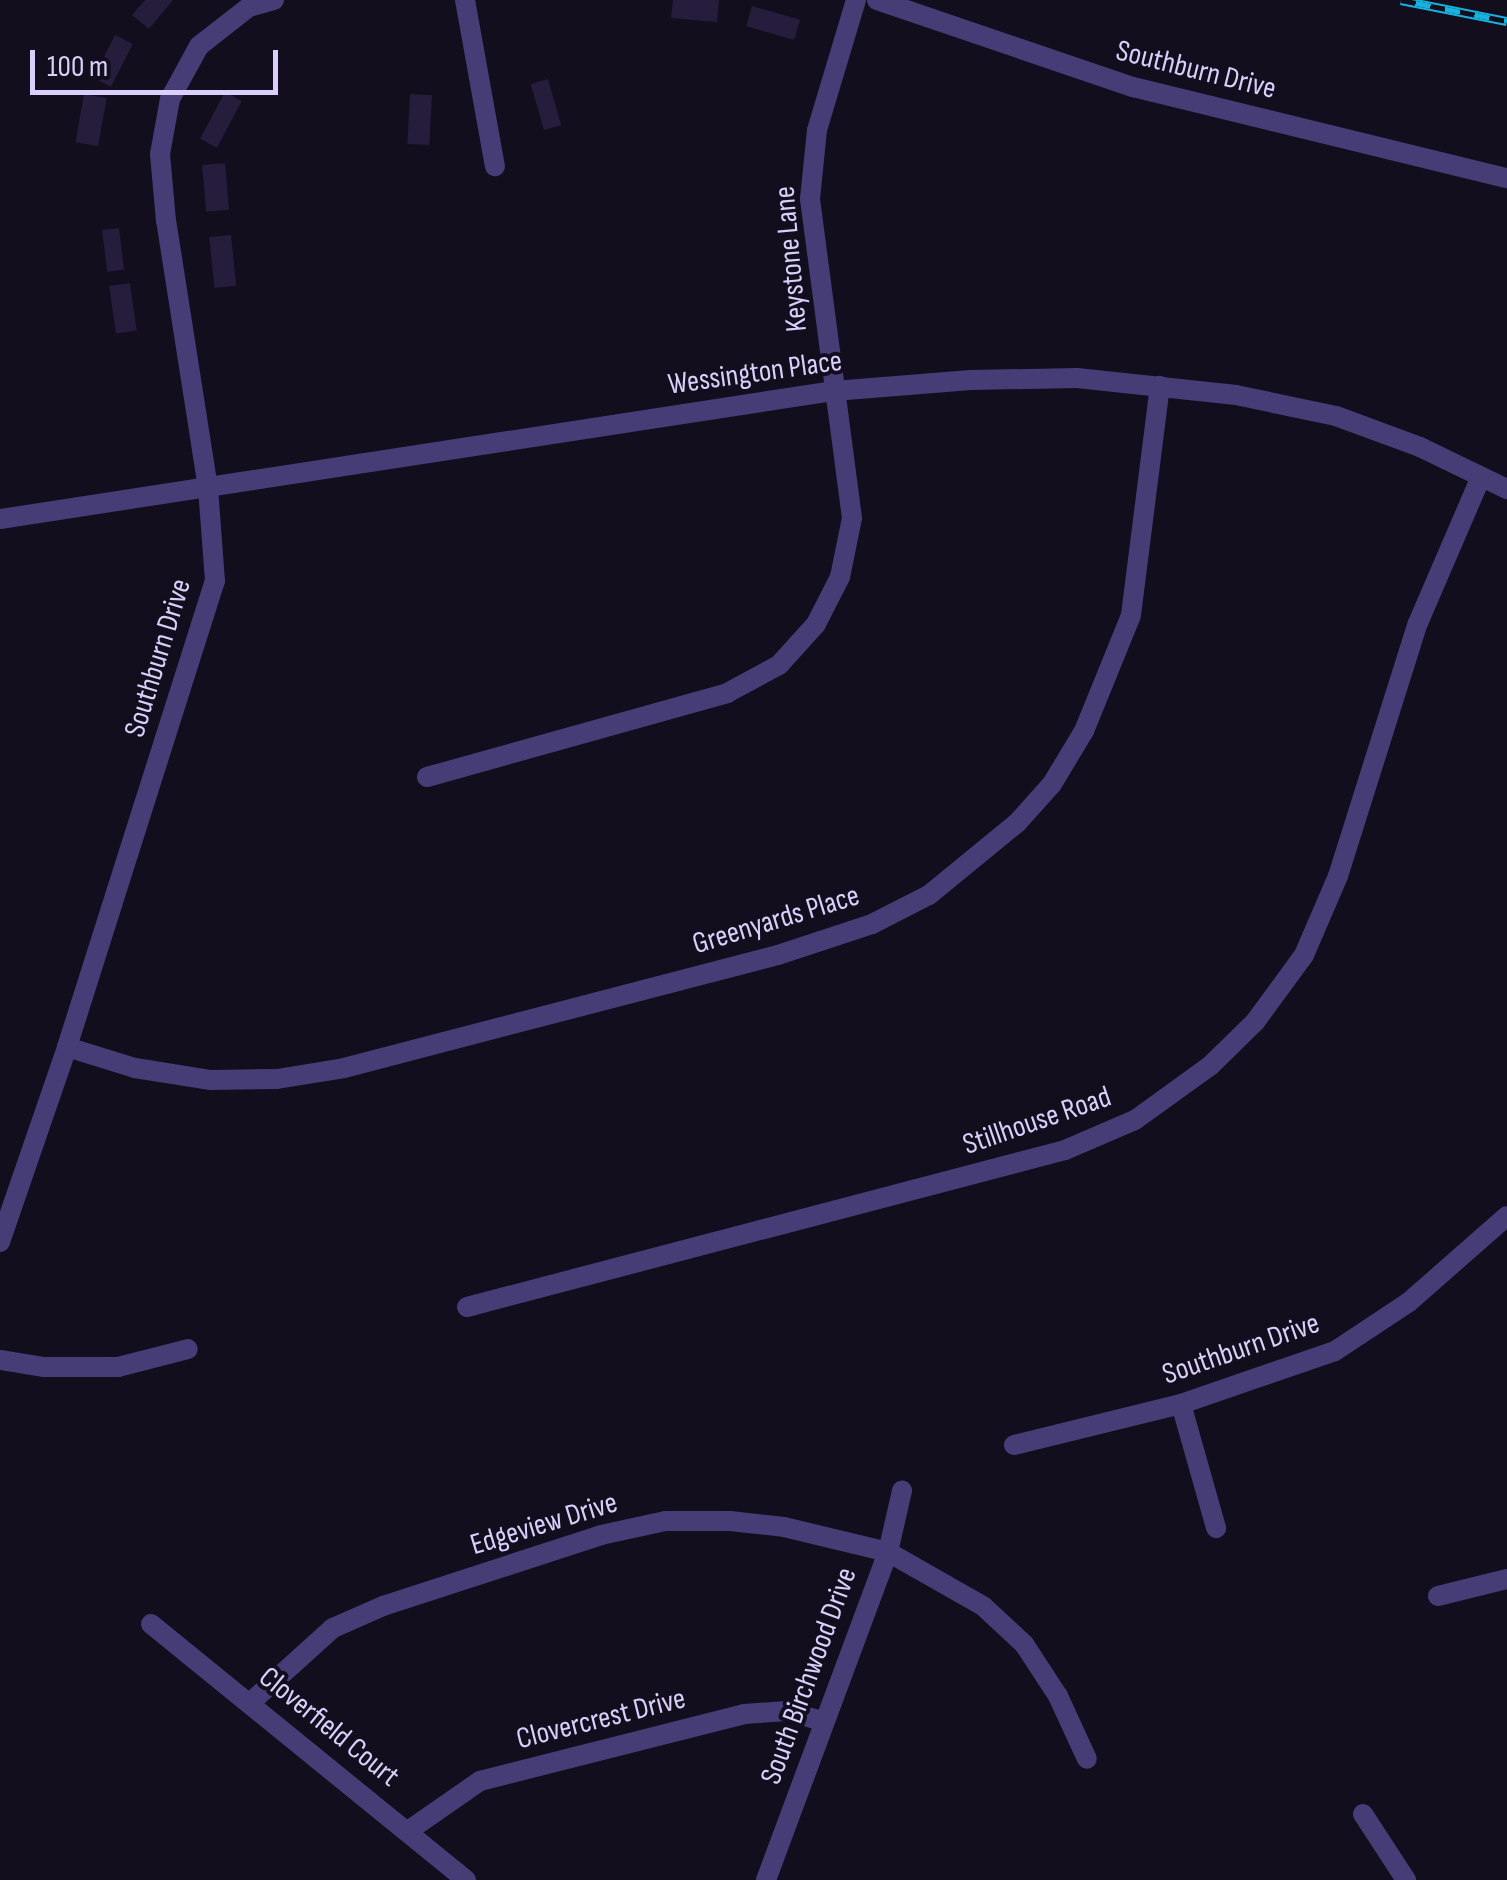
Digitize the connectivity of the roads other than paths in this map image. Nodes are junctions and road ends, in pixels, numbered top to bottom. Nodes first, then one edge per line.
1 (274, 0) edge
2 (465, 0) edge
3 (856, 0) edge
4 (877, 0) edge
5 (495, 166) dead end
6 (1507, 178) edge
7 (1160, 386) junction
8 (834, 391) junction
9 (1481, 478) junction
10 (208, 488) junction
11 (1507, 488) edge
12 (0, 519) edge
13 (427, 777) dead end
14 (68, 1047) junction
15 (1507, 1216) edge
16 (0, 1242) edge
17 (467, 1307) dead end
18 (188, 1349) dead end
19 (0, 1360) edge
20 (1181, 1404) junction
21 (1014, 1445) dead end
22 (902, 1492) dead end
23 (1216, 1528) dead end
24 (888, 1552) junction
25 (1507, 1579) edge
26 (1438, 1596) dead end
27 (152, 1624) dead end
28 (252, 1702) junction
29 (823, 1722) junction
30 (1087, 1758) dead end
31 (1364, 1814) dead end
32 (408, 1832) junction
33 (466, 1880) edge
34 (766, 1880) edge
35 (1406, 1880) edge

1 - 10 street, Southburn Drive
2 - 5 street
3 - 8 street, Keystone Lane
4 - 6 street, Southburn Drive
7 - 8 street, Wessington Place
7 - 9 street, Wessington Place
7 - 14 street, Greenyards Place
8 - 10 street, Wessington Place
8 - 13 street, Keystone Lane
9 - 11 street, Wessington Place
9 - 17 street, Stillhouse Road
10 - 12 street, Wessington Place
10 - 14 street, Southburn Drive
14 - 16 street, Southburn Drive
15 - 20 street, Southburn Drive
18 - 19 street
20 - 21 street, Southburn Drive
20 - 23 street
22 - 24 street, South Birchwood Drive
24 - 28 street, Edgeview Drive
24 - 29 street, South Birchwood Drive
24 - 30 street, Edgeview Drive
25 - 26 street
27 - 28 street, Cloverfield Court
28 - 32 street, Cloverfield Court
29 - 32 street, Clovercrest Drive
29 - 34 street, South Birchwood Drive
31 - 35 street
32 - 33 street, Cloverfield Court

